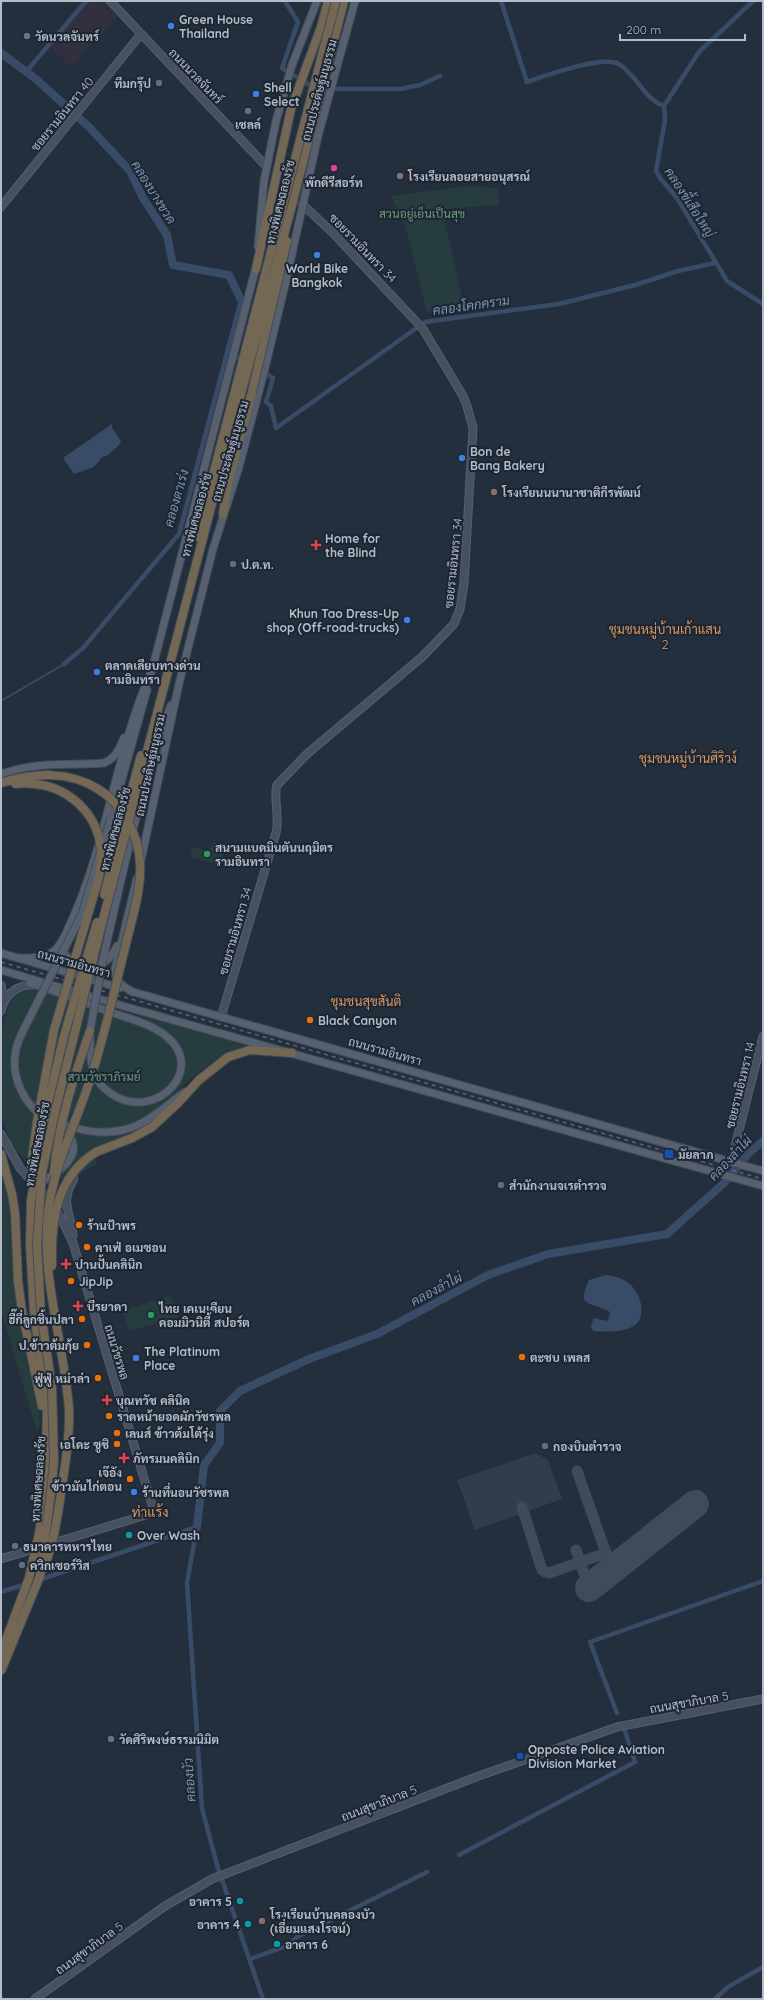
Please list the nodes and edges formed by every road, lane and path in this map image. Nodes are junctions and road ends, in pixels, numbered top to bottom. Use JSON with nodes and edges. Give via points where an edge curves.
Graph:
{"nodes":[{"id":1,"x":110,"y":1,"type":"edge"},
{"id":2,"x":317,"y":1,"type":"edge"},
{"id":3,"x":336,"y":1,"type":"edge"},
{"id":4,"x":344,"y":1,"type":"edge"},
{"id":5,"x":355,"y":1,"type":"edge"},
{"id":6,"x":327,"y":2,"type":"edge"},
{"id":7,"x":141,"y":34,"type":"junction"},
{"id":8,"x":266,"y":166,"type":"junction"},
{"id":9,"x":302,"y":204,"type":"junction"},
{"id":10,"x":1,"y":207,"type":"edge"},
{"id":11,"x":291,"y":209,"type":"junction"},
{"id":12,"x":256,"y":269,"type":"junction"},
{"id":13,"x":238,"y":339,"type":"junction"},
{"id":14,"x":270,"y":345,"type":"junction"},
{"id":15,"x":223,"y":514,"type":"junction"},
{"id":16,"x":152,"y":670,"type":"junction"},
{"id":17,"x":178,"y":684,"type":"junction"},
{"id":18,"x":137,"y":706,"type":"junction"},
{"id":19,"x":1,"y":774,"type":"edge"},
{"id":20,"x":1,"y":783,"type":"edge"},
{"id":21,"x":1,"y":787,"type":"edge"},
{"id":22,"x":62,"y":940,"type":"junction"},
{"id":23,"x":120,"y":942,"type":"junction"},
{"id":24,"x":1,"y":953,"type":"edge"},
{"id":25,"x":18,"y":958,"type":"junction"},
{"id":26,"x":1,"y":970,"type":"edge"},
{"id":27,"x":1,"y":974,"type":"edge"},
{"id":28,"x":1,"y":985,"type":"edge"},
{"id":29,"x":35,"y":985,"type":"junction"},
{"id":30,"x":133,"y":992,"type":"junction"},
{"id":31,"x":4,"y":999,"type":"junction"},
{"id":32,"x":1,"y":1011,"type":"edge"},
{"id":33,"x":221,"y":1017,"type":"junction"},
{"id":34,"x":90,"y":1031,"type":"junction"},
{"id":35,"x":763,"y":1036,"type":"edge"},
{"id":36,"x":292,"y":1053,"type":"junction"},
{"id":37,"x":188,"y":1090,"type":"junction"},
{"id":38,"x":59,"y":1124,"type":"junction"},
{"id":39,"x":606,"y":1127,"type":"junction"},
{"id":40,"x":1,"y":1134,"type":"edge"},
{"id":41,"x":603,"y":1141,"type":"junction"},
{"id":42,"x":1,"y":1154,"type":"edge"},
{"id":43,"x":734,"y":1163,"type":"junction"},
{"id":44,"x":763,"y":1171,"type":"edge"},
{"id":45,"x":59,"y":1172,"type":"junction"},
{"id":46,"x":72,"y":1180,"type":"joint"},
{"id":47,"x":34,"y":1186,"type":"junction"},
{"id":48,"x":763,"y":1186,"type":"edge"},
{"id":49,"x":52,"y":1187,"type":"junction"},
{"id":50,"x":31,"y":1201,"type":"junction"},
{"id":51,"x":73,"y":1243,"type":"junction"},
{"id":52,"x":53,"y":1307,"type":"junction"},
{"id":53,"x":47,"y":1428,"type":"junction"},
{"id":54,"x":1,"y":1559,"type":"edge"},
{"id":55,"x":40,"y":1576,"type":"junction"},
{"id":56,"x":1,"y":1653,"type":"edge"},
{"id":57,"x":1,"y":1671,"type":"edge"},
{"id":58,"x":763,"y":1699,"type":"edge"},
{"id":59,"x":35,"y":1999,"type":"edge"}],
"edges":[{"from":1,"to":7,"type":"street","name":"ถนนนวลจันทร์"},
{"from":2,"to":8,"type":"main road","name":"ถนนประดิษฐ์มนูธรรม","via":[[290,72]]},
{"from":3,"to":50,"type":"highway","name":"ทางพิเศษฉลองรัช","bridge":true,"via":[[95,929],[64,1036],[46,1111]]},
{"from":4,"to":11,"type":"highway","name":"ทางพิเศษฉลองรัช"},
{"from":5,"to":9,"type":"main road","name":"ถนนประดิษฐ์มนูธรรม"},
{"from":6,"to":12,"type":"highway","via":[[290,109]]},
{"from":7,"to":8,"type":"street","name":"ถนนนวลจันทร์"},
{"from":7,"to":10,"type":"street","name":"ซอยรามอินทรา 40"},
{"from":8,"to":12,"type":"main road","name":"ถนนประดิษฐ์มนูธรรม"},
{"from":9,"to":14,"type":"main road","name":"ถนนประดิษฐ์มนูธรรม"},
{"from":9,"to":33,"type":"street","name":"ซอยรามอินทรา 34","via":[[418,323],[463,396],[473,428],[464,578],[458,618],[450,630],[422,657],[307,754],[277,785],[276,833]]},
{"from":11,"to":15,"type":"highway","bridge":true,"via":[[291,225],[226,490]]},
{"from":11,"to":55,"type":"highway","name":"ทางพิเศษฉลองรัช","bridge":true,"via":[[100,931],[42,1173],[37,1251],[41,1313],[52,1388],[54,1462]]},
{"from":12,"to":13,"type":"main road","name":"ถนนประดิษฐ์มนูธรรม"},
{"from":13,"to":14,"type":"main road","via":[[249,328],[256,326],[266,333]]},
{"from":13,"to":16,"type":"main road","name":"ถนนประดิษฐ์มนูธรรม"},
{"from":14,"to":15,"type":"main road","name":"ถนนประดิษฐ์มนูธรรม","via":[[239,467]]},
{"from":15,"to":17,"type":"main road","name":"ถนนประดิษฐ์มนูธรรม"},
{"from":16,"to":18,"type":"main road","name":"ถนนประดิษฐ์มนูธรรม"},
{"from":16,"to":38,"type":"main road","bridge":true,"via":[[131,752],[82,914],[20,1037],[14,1056],[21,1091],[44,1117]]},
{"from":17,"to":23,"type":"main road","name":"ถนนประดิษฐ์มนูธรรม","via":[[145,844]]},
{"from":17,"to":34,"type":"main road","bridge":true,"via":[[156,745],[133,828],[103,958]]},
{"from":18,"to":19,"type":"main road","via":[[120,748],[111,760],[18,768]]},
{"from":18,"to":22,"type":"main road","name":"ถนนประดิษฐ์มนูธรรม","via":[[89,875]]},
{"from":20,"to":49,"type":"highway","bridge":true,"via":[[50,774],[88,783],[111,798],[127,820],[135,836],[140,863],[135,903],[102,1041]]},
{"from":21,"to":50,"type":"highway","bridge":true,"via":[[25,782],[42,784],[68,795],[90,818],[98,835],[101,853],[99,877],[62,1002],[44,1077],[30,1179]]},
{"from":22,"to":23,"type":"main road","via":[[63,952],[67,958],[89,967],[107,960]]},
{"from":22,"to":25,"type":"main road","name":"ถนนประดิษฐ์มนูธรรม","via":[[48,955]]},
{"from":23,"to":30,"type":"main road","name":"ถนนประดิษฐ์มนูธรรม","via":[[115,979]]},
{"from":24,"to":25,"type":"main road","name":"ถนนรามอินทรา"},
{"from":25,"to":30,"type":"main road","name":"ถนนรามอินทรา"},
{"from":26,"to":36,"type":"main road"},
{"from":27,"to":29,"type":"main road"},
{"from":28,"to":31,"type":"street"},
{"from":29,"to":31,"type":"street","via":[[18,987]]},
{"from":29,"to":34,"type":"main road","bridge":true,"via":[[142,1023],[166,1036],[176,1047],[181,1063],[178,1080],[168,1092],[158,1098],[145,1102],[120,1099],[106,1091],[96,1076]]},
{"from":30,"to":33,"type":"main road","name":"ถนนรามอินทรา"},
{"from":31,"to":32,"type":"street"},
{"from":33,"to":39,"type":"main road","name":"ถนนรามอินทรา"},
{"from":34,"to":49,"type":"highway","bridge":true,"via":[[63,1114]]},
{"from":35,"to":43,"type":"street","name":"ซอยรามอินทรา 14"},
{"from":36,"to":37,"type":"highway","via":[[262,1050],[238,1052],[218,1063]]},
{"from":36,"to":41,"type":"main road"},
{"from":37,"to":38,"type":"main road","bridge":true,"via":[[151,1119],[122,1131],[87,1131]]},
{"from":37,"to":52,"type":"highway","bridge":true,"via":[[178,1104],[152,1127],[96,1152],[70,1174],[57,1205],[52,1258]]},
{"from":38,"to":45,"type":"main road","bridge":true,"via":[[71,1138],[72,1151]]},
{"from":39,"to":41,"type":"main road"},
{"from":39,"to":43,"type":"main road","name":"ถนนรามอินทรา"},
{"from":40,"to":47,"type":"street","name":"ถนนวัชรพล","via":[[12,1156]]},
{"from":41,"to":48,"type":"main road"},
{"from":42,"to":53,"type":"highway","via":[[12,1194],[22,1312]]},
{"from":43,"to":44,"type":"main road","name":"ถนนรามอินทรา"},
{"from":45,"to":46,"type":"main road","via":[[60,1182]]},
{"from":45,"to":47,"type":"main road"},
{"from":46,"to":51,"type":"street","via":[[66,1198]]},
{"from":47,"to":51,"type":"street","name":"ถนนวัชรพล","via":[[54,1207]]},
{"from":49,"to":52,"type":"highway","bridge":true,"via":[[46,1253]]},
{"from":50,"to":53,"type":"highway","name":"ทางพิเศษฉลองรัช","via":[[30,1245],[34,1312],[45,1389]]},
{"from":51,"to":54,"type":"street","name":"ถนนวัชรพล","via":[[153,1508],[149,1514]]},
{"from":52,"to":55,"type":"highway","bridge":true,"via":[[69,1427],[56,1523],[48,1560]]},
{"from":53,"to":56,"type":"highway","name":"ทางพิเศษฉลองรัช","bridge":true,"via":[[40,1530],[29,1578]]},
{"from":55,"to":57,"type":"highway","name":"ทางพิเศษฉลองรัช","bridge":true},
{"from":58,"to":59,"type":"street","name":"ถนนสุขาภิบาล 5","via":[[617,1727],[476,1777],[212,1879],[165,1906]]}]}
